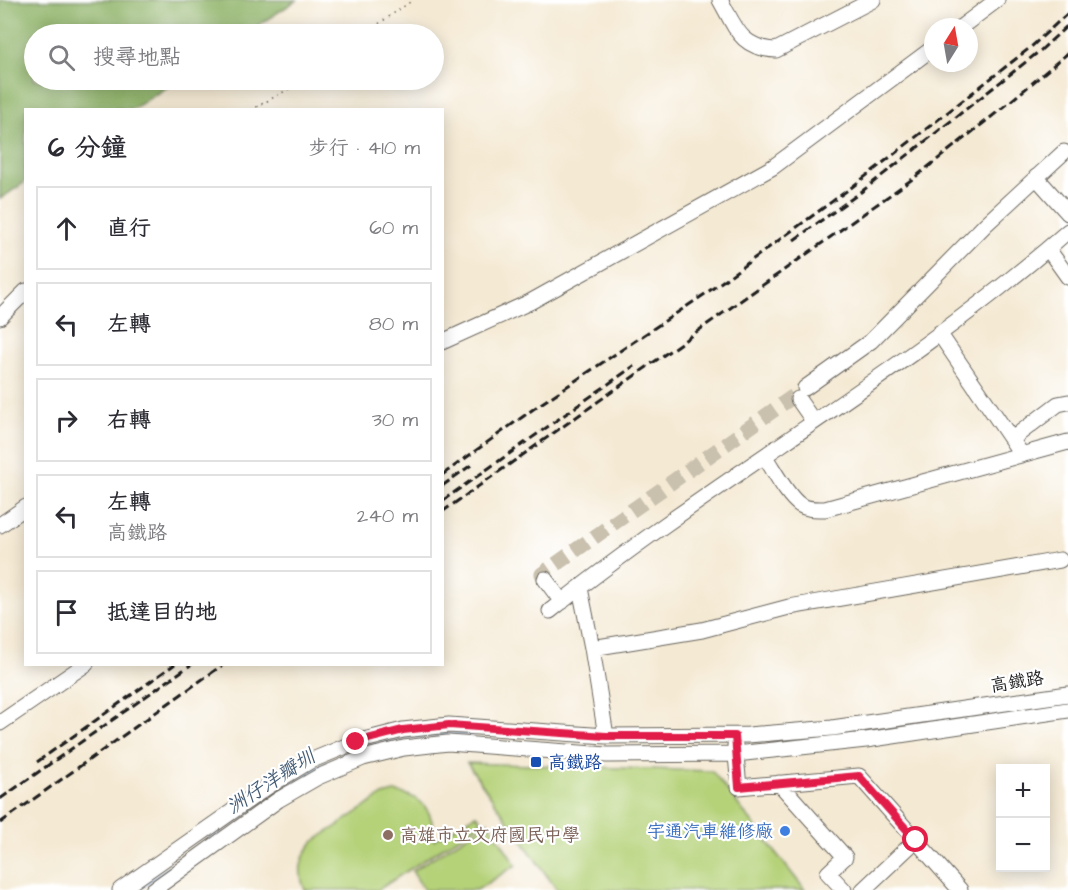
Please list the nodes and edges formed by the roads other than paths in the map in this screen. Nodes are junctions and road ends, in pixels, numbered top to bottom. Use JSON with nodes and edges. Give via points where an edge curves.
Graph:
{"nodes":[{"id":1,"x":720,"y":0,"type":"edge"},
{"id":2,"x":873,"y":0,"type":"edge"},
{"id":3,"x":997,"y":0,"type":"edge"},
{"id":4,"x":973,"y":18,"type":"edge"},
{"id":5,"x":924,"y":55,"type":"edge"},
{"id":6,"x":1064,"y":152,"type":"dead end"},
{"id":7,"x":1036,"y":177,"type":"junction"},
{"id":8,"x":1068,"y":213,"type":"edge"},
{"id":9,"x":1068,"y":231,"type":"edge"},
{"id":10,"x":1048,"y":249,"type":"junction"},
{"id":11,"x":1068,"y":278,"type":"edge"},
{"id":12,"x":24,"y":293,"type":"edge"},
{"id":13,"x":0,"y":317,"type":"edge"},
{"id":14,"x":939,"y":333,"type":"junction"},
{"id":15,"x":444,"y":341,"type":"edge"},
{"id":16,"x":1068,"y":402,"type":"edge"},
{"id":17,"x":813,"y":422,"type":"junction"},
{"id":18,"x":1012,"y":439,"type":"junction"},
{"id":19,"x":1068,"y":442,"type":"edge"},
{"id":20,"x":1022,"y":455,"type":"junction"},
{"id":21,"x":765,"y":457,"type":"junction"},
{"id":22,"x":24,"y":508,"type":"edge"},
{"id":23,"x":0,"y":525,"type":"edge"},
{"id":24,"x":1060,"y":560,"type":"dead end"},
{"id":25,"x":545,"y":579,"type":"dead end"},
{"id":26,"x":580,"y":588,"type":"junction"},
{"id":27,"x":592,"y":648,"type":"junction"},
{"id":28,"x":83,"y":666,"type":"edge"},
{"id":29,"x":1068,"y":694,"type":"edge"},
{"id":30,"x":1068,"y":710,"type":"edge"},
{"id":31,"x":0,"y":723,"type":"edge"},
{"id":32,"x":606,"y":736,"type":"junction"},
{"id":33,"x":735,"y":736,"type":"junction"},
{"id":34,"x":736,"y":754,"type":"junction"},
{"id":35,"x":779,"y":783,"type":"junction"},
{"id":36,"x":916,"y":840,"type":"junction"},
{"id":37,"x":120,"y":890,"type":"edge"},
{"id":38,"x":153,"y":890,"type":"edge"},
{"id":39,"x":844,"y":890,"type":"edge"},
{"id":40,"x":863,"y":890,"type":"edge"},
{"id":41,"x":960,"y":890,"type":"edge"}],
"edges":[{"from":1,"to":2,"type":"street","via":[[743,38],[759,49],[776,50]]},
{"from":3,"to":4,"type":"street"},
{"from":5,"to":15,"type":"street","via":[[773,166],[530,302]]},
{"from":6,"to":7,"type":"street"},
{"from":7,"to":8,"type":"street"},
{"from":7,"to":17,"type":"street","via":[[871,341],[802,394]]},
{"from":9,"to":10,"type":"street"},
{"from":10,"to":11,"type":"street"},
{"from":10,"to":14,"type":"street"},
{"from":12,"to":13,"type":"street"},
{"from":14,"to":17,"type":"street"},
{"from":14,"to":18,"type":"street"},
{"from":16,"to":18,"type":"street","via":[[1058,404]]},
{"from":17,"to":21,"type":"street"},
{"from":18,"to":20,"type":"street"},
{"from":19,"to":20,"type":"street"},
{"from":20,"to":21,"type":"street","via":[[836,506],[811,509],[794,499]]},
{"from":21,"to":26,"type":"street"},
{"from":22,"to":23,"type":"street"},
{"from":24,"to":27,"type":"street","via":[[789,607],[702,630]]},
{"from":25,"to":26,"type":"street","via":[[556,607]]},
{"from":26,"to":27,"type":"street"},
{"from":27,"to":32,"type":"street"},
{"from":28,"to":31,"type":"street"},
{"from":29,"to":33,"type":"street","name":"高鐵路","via":[[844,726]]},
{"from":30,"to":34,"type":"street","name":"高鐵路","via":[[866,740]]},
{"from":32,"to":33,"type":"street","name":"高鐵路"},
{"from":32,"to":37,"type":"street","name":"高鐵路","via":[[449,725],[403,730],[356,742],[309,761],[267,787]]},
{"from":33,"to":34,"type":"street"},
{"from":34,"to":35,"type":"street","via":[[739,787]]},
{"from":34,"to":38,"type":"street","name":"高鐵路","via":[[607,755],[448,743],[404,748],[363,758],[278,800]]},
{"from":35,"to":36,"type":"street","via":[[859,776]]},
{"from":35,"to":39,"type":"street","via":[[845,857],[828,873]]},
{"from":36,"to":40,"type":"street"},
{"from":36,"to":41,"type":"street"}]}
